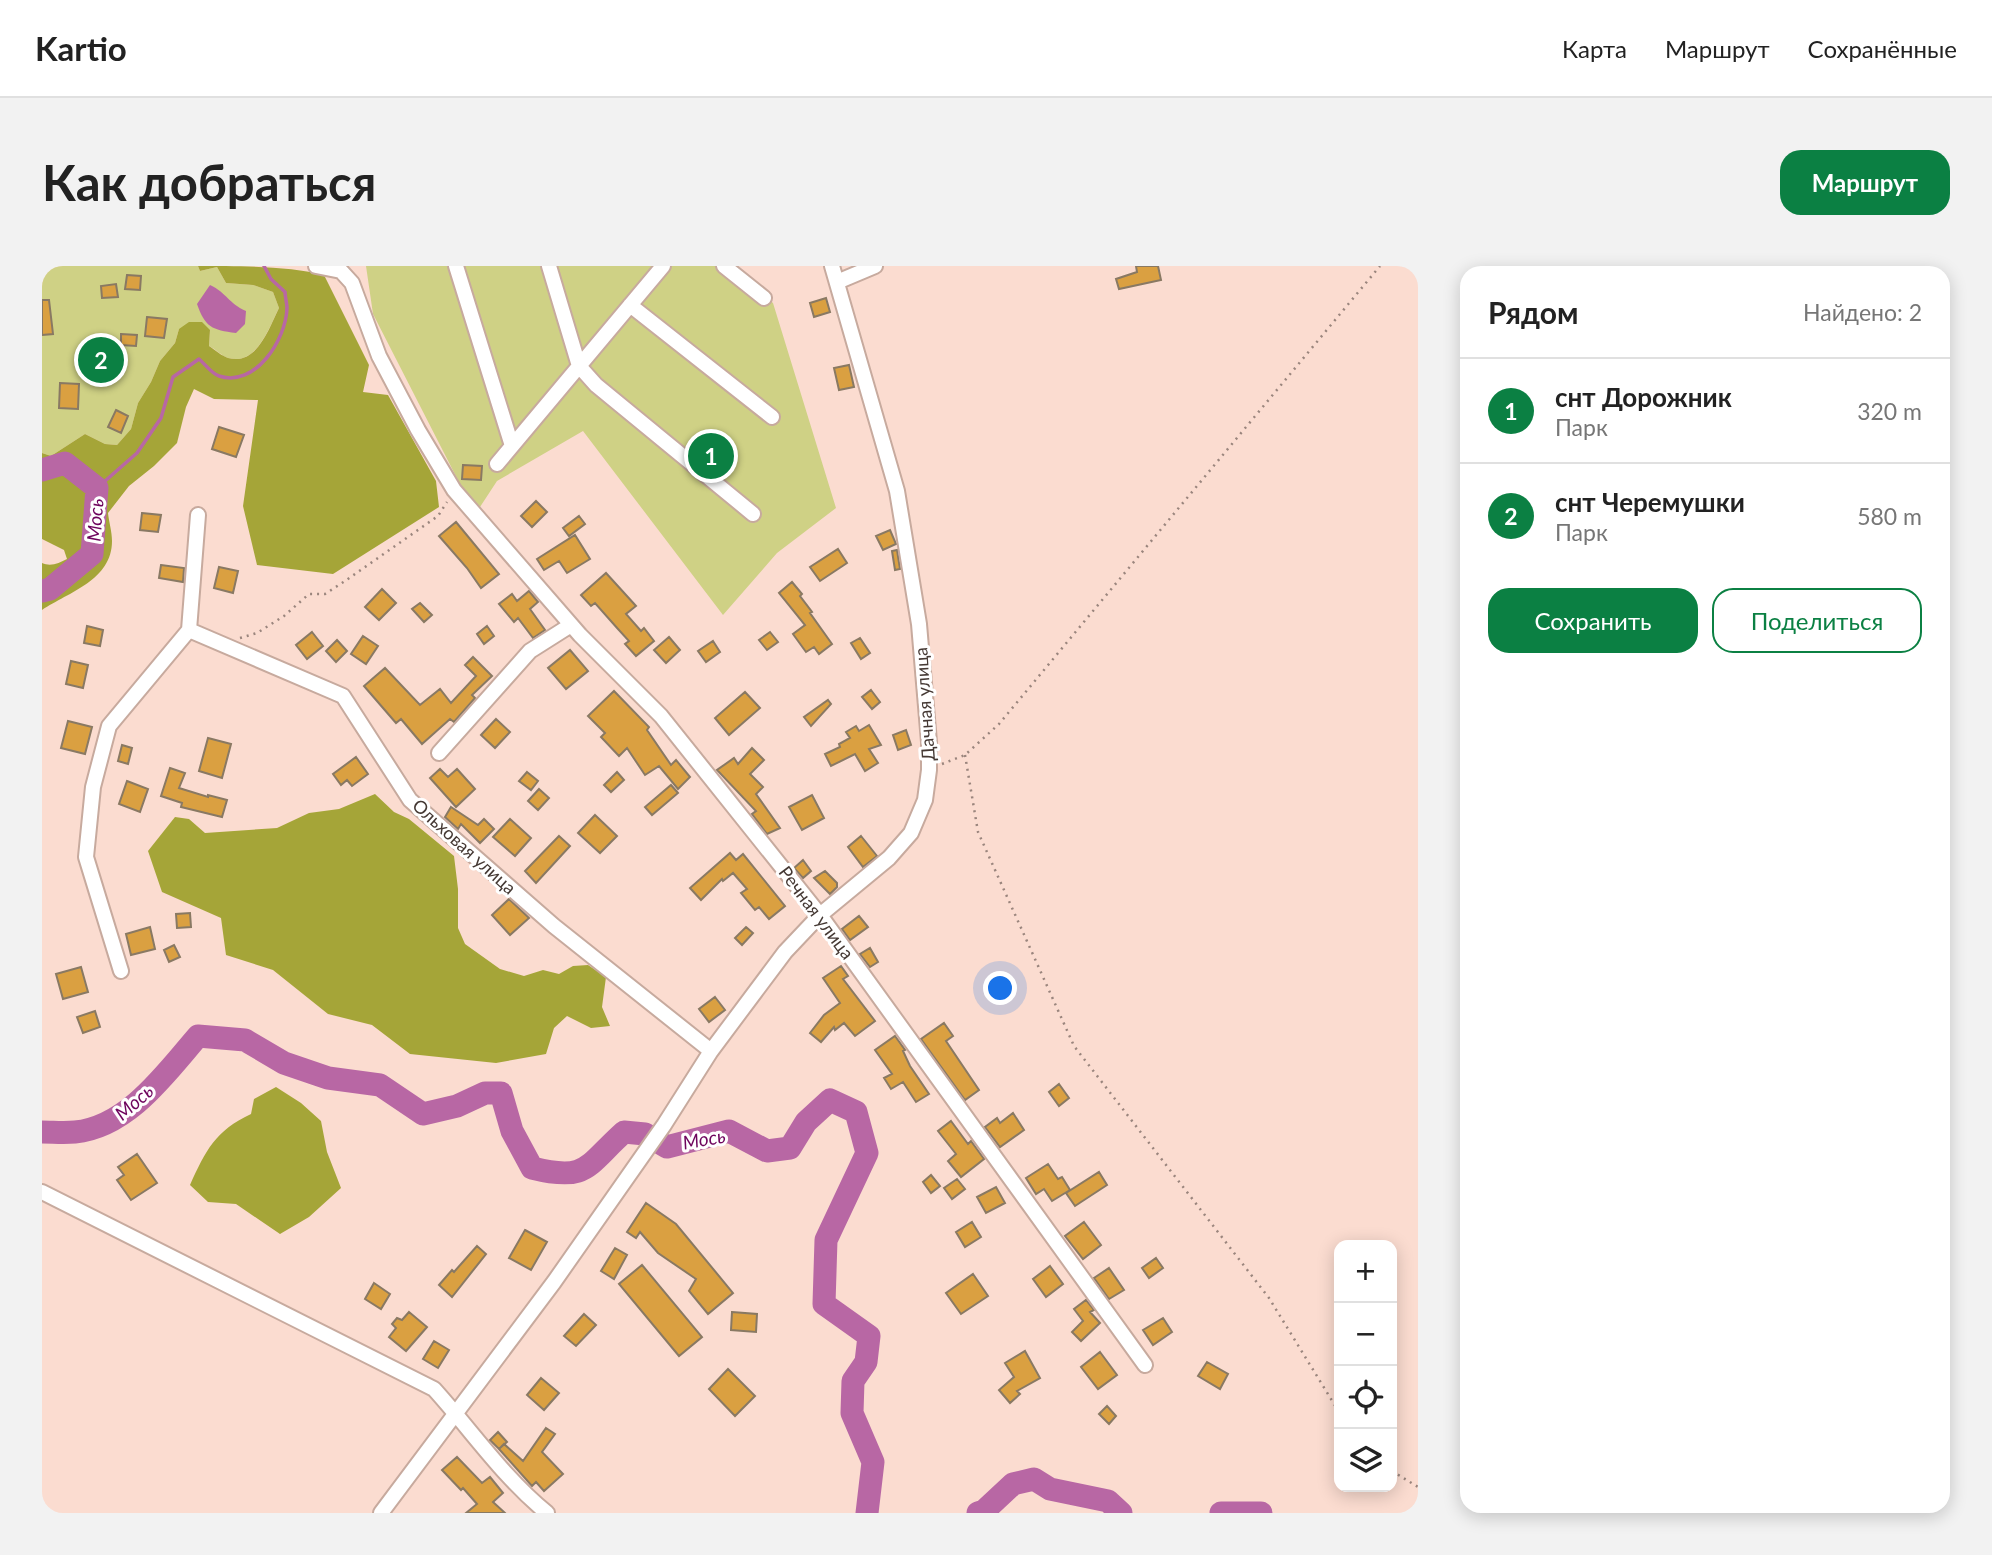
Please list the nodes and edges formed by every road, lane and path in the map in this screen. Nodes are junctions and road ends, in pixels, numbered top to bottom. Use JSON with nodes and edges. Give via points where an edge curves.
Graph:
{"nodes":[{"id":1,"x":316,"y":266,"type":"edge"},
{"id":2,"x":457,"y":266,"type":"edge"},
{"id":3,"x":549,"y":266,"type":"edge"},
{"id":4,"x":642,"y":266,"type":"edge"},
{"id":5,"x":663,"y":266,"type":"edge"},
{"id":6,"x":724,"y":266,"type":"edge"},
{"id":7,"x":832,"y":266,"type":"edge"},
{"id":8,"x":875,"y":266,"type":"edge"},
{"id":9,"x":1381,"y":266,"type":"edge"},
{"id":10,"x":649,"y":282,"type":"junction"},
{"id":11,"x":836,"y":282,"type":"junction"},
{"id":12,"x":764,"y":298,"type":"dead end"},
{"id":13,"x":630,"y":305,"type":"junction"},
{"id":14,"x":579,"y":366,"type":"junction"},
{"id":15,"x":772,"y":417,"type":"dead end"},
{"id":16,"x":512,"y":446,"type":"junction"},
{"id":17,"x":497,"y":464,"type":"dead end"},
{"id":18,"x":454,"y":490,"type":"junction"},
{"id":19,"x":753,"y":514,"type":"dead end"},
{"id":20,"x":198,"y":515,"type":"dead end"},
{"id":21,"x":571,"y":625,"type":"junction"},
{"id":22,"x":189,"y":630,"type":"junction"},
{"id":23,"x":217,"y":642,"type":"junction"},
{"id":24,"x":439,"y":752,"type":"dead end"},
{"id":25,"x":965,"y":755,"type":"junction"},
{"id":26,"x":929,"y":770,"type":"junction"},
{"id":27,"x":820,"y":915,"type":"junction"},
{"id":28,"x":121,"y":971,"type":"dead end"},
{"id":29,"x":711,"y":1051,"type":"junction"},
{"id":30,"x":42,"y":1192,"type":"edge"},
{"id":31,"x":1145,"y":1365,"type":"dead end"},
{"id":32,"x":1334,"y":1404,"type":"edge"},
{"id":33,"x":457,"y":1414,"type":"junction"},
{"id":34,"x":1397,"y":1474,"type":"edge"},
{"id":35,"x":1418,"y":1487,"type":"edge"},
{"id":36,"x":381,"y":1513,"type":"edge"},
{"id":37,"x":547,"y":1513,"type":"edge"}],
"edges":[{"from":1,"to":18,"type":"street","name":"Речная улица","via":[[341,271],[352,283],[379,356]]},
{"from":2,"to":16,"type":"street"},
{"from":3,"to":14,"type":"street"},
{"from":4,"to":10,"type":"street"},
{"from":5,"to":10,"type":"street"},
{"from":6,"to":12,"type":"street"},
{"from":7,"to":11,"type":"street","name":"Дачная улица"},
{"from":8,"to":11,"type":"street"},
{"from":9,"to":25,"type":"path","via":[[999,724]]},
{"from":10,"to":13,"type":"street"},
{"from":11,"to":26,"type":"street","name":"Дачная улица","via":[[897,491],[919,624]]},
{"from":13,"to":14,"type":"street"},
{"from":13,"to":15,"type":"street"},
{"from":14,"to":16,"type":"street"},
{"from":14,"to":19,"type":"street"},
{"from":16,"to":17,"type":"street"},
{"from":18,"to":21,"type":"street","name":"Речная улица"},
{"from":18,"to":23,"type":"path","via":[[438,516],[325,594],[310,594],[257,633]]},
{"from":20,"to":22,"type":"street"},
{"from":21,"to":24,"type":"street","via":[[530,651]]},
{"from":21,"to":27,"type":"street","name":"Речная улица","via":[[661,716]]},
{"from":22,"to":23,"type":"street","name":"Ольховая улица"},
{"from":22,"to":28,"type":"street","via":[[109,726],[93,787],[86,858]]},
{"from":23,"to":29,"type":"street","name":"Ольховая улица","via":[[343,696],[410,800],[554,926]]},
{"from":25,"to":26,"type":"path"},
{"from":25,"to":32,"type":"path","via":[[978,831],[1074,1045],[1269,1298]]},
{"from":26,"to":27,"type":"street","name":"Дачная улица","via":[[925,800],[911,833],[889,858]]},
{"from":27,"to":29,"type":"street","name":"Дачная улица","via":[[785,952]]},
{"from":27,"to":31,"type":"street","name":"Речная улица"},
{"from":29,"to":33,"type":"street","name":"Дачная улица","via":[[664,1125]]},
{"from":30,"to":33,"type":"street","via":[[434,1389]]},
{"from":33,"to":36,"type":"street","name":"Дачная улица"},
{"from":33,"to":37,"type":"street","via":[[520,1491]]},
{"from":34,"to":35,"type":"path"}]}
